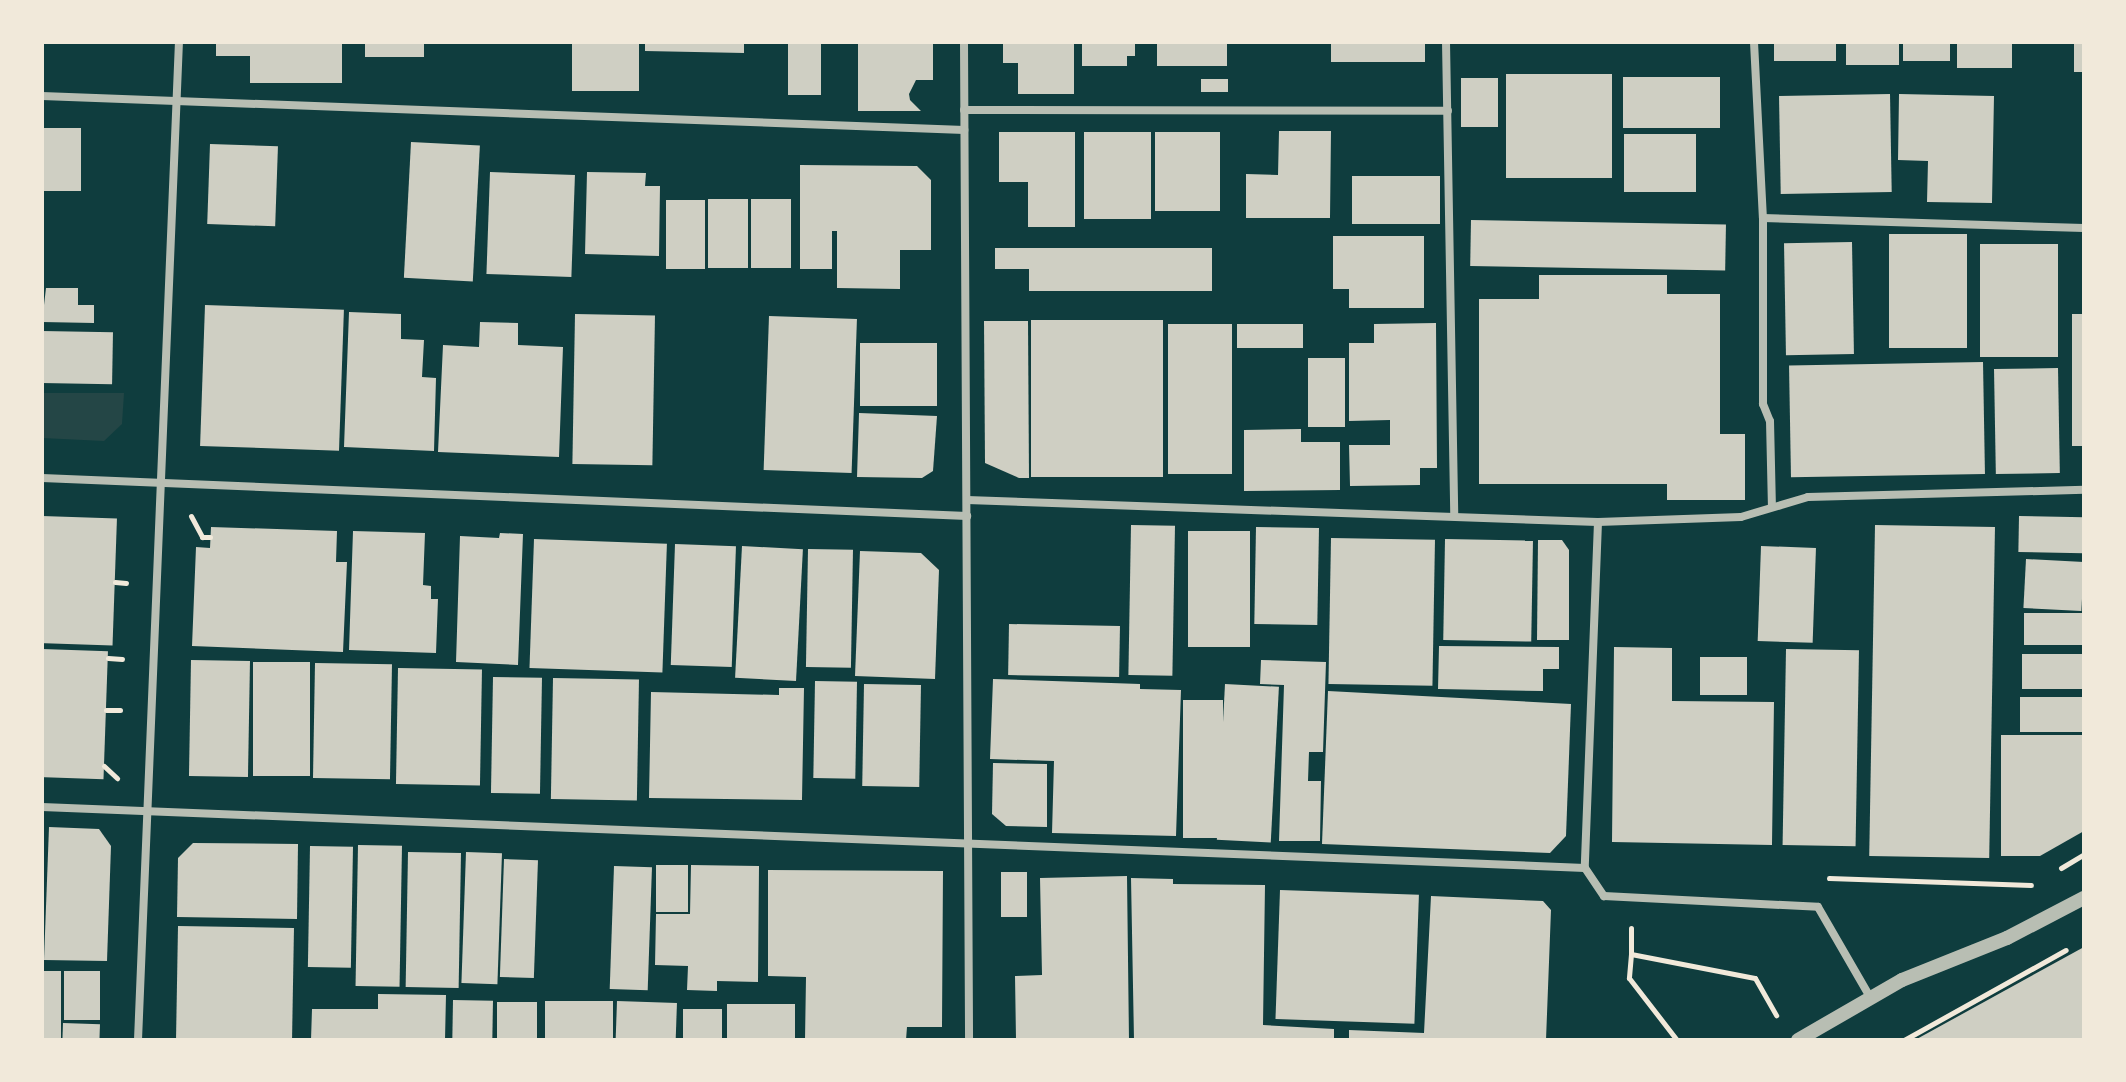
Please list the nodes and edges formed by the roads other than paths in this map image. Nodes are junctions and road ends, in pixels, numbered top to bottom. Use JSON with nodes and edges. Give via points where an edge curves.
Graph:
{"nodes":[{"id":1,"x":179,"y":42,"type":"edge"},
{"id":2,"x":964,"y":42,"type":"edge"},
{"id":3,"x":1446,"y":42,"type":"edge"},
{"id":4,"x":1754,"y":42,"type":"edge"},
{"id":5,"x":42,"y":96,"type":"edge"},
{"id":6,"x":177,"y":101,"type":"junction"},
{"id":7,"x":964,"y":110,"type":"junction"},
{"id":8,"x":1448,"y":111,"type":"junction"},
{"id":9,"x":964,"y":130,"type":"junction"},
{"id":10,"x":1763,"y":218,"type":"junction"},
{"id":11,"x":2084,"y":228,"type":"edge"},
{"id":12,"x":42,"y":478,"type":"edge"},
{"id":13,"x":161,"y":483,"type":"junction"},
{"id":14,"x":2084,"y":490,"type":"edge"},
{"id":15,"x":967,"y":500,"type":"junction"},
{"id":16,"x":1772,"y":506,"type":"junction"},
{"id":17,"x":967,"y":516,"type":"junction"},
{"id":18,"x":1454,"y":516,"type":"junction"},
{"id":19,"x":1598,"y":522,"type":"junction"},
{"id":20,"x":42,"y":807,"type":"edge"},
{"id":21,"x":147,"y":811,"type":"junction"},
{"id":22,"x":967,"y":844,"type":"junction"},
{"id":23,"x":1585,"y":868,"type":"junction"},
{"id":24,"x":2084,"y":898,"type":"edge"},
{"id":25,"x":1870,"y":997,"type":"junction"},
{"id":26,"x":138,"y":1040,"type":"edge"},
{"id":27,"x":969,"y":1040,"type":"edge"},
{"id":28,"x":1798,"y":1040,"type":"edge"}],
"edges":[{"from":1,"to":6,"type":"street"},
{"from":2,"to":7,"type":"street"},
{"from":3,"to":8,"type":"street"},
{"from":4,"to":10,"type":"street"},
{"from":5,"to":6,"type":"street"},
{"from":6,"to":9,"type":"street"},
{"from":6,"to":13,"type":"street"},
{"from":7,"to":8,"type":"street"},
{"from":7,"to":9,"type":"street"},
{"from":8,"to":18,"type":"street"},
{"from":9,"to":15,"type":"street"},
{"from":10,"to":11,"type":"street"},
{"from":10,"to":16,"type":"street","via":[[1763,404],[1770,421]]},
{"from":12,"to":13,"type":"street"},
{"from":13,"to":17,"type":"street"},
{"from":13,"to":21,"type":"street"},
{"from":14,"to":16,"type":"street","via":[[1808,497]]},
{"from":15,"to":17,"type":"street"},
{"from":15,"to":18,"type":"street"},
{"from":16,"to":19,"type":"street","via":[[1741,517]]},
{"from":17,"to":22,"type":"street"},
{"from":18,"to":19,"type":"street"},
{"from":19,"to":23,"type":"street"},
{"from":20,"to":21,"type":"street"},
{"from":21,"to":22,"type":"street"},
{"from":21,"to":26,"type":"street"},
{"from":22,"to":23,"type":"street"},
{"from":22,"to":27,"type":"street"},
{"from":23,"to":25,"type":"street","via":[[1604,896],[1818,907]]},
{"from":24,"to":25,"type":"street"},
{"from":25,"to":28,"type":"street"}]}
